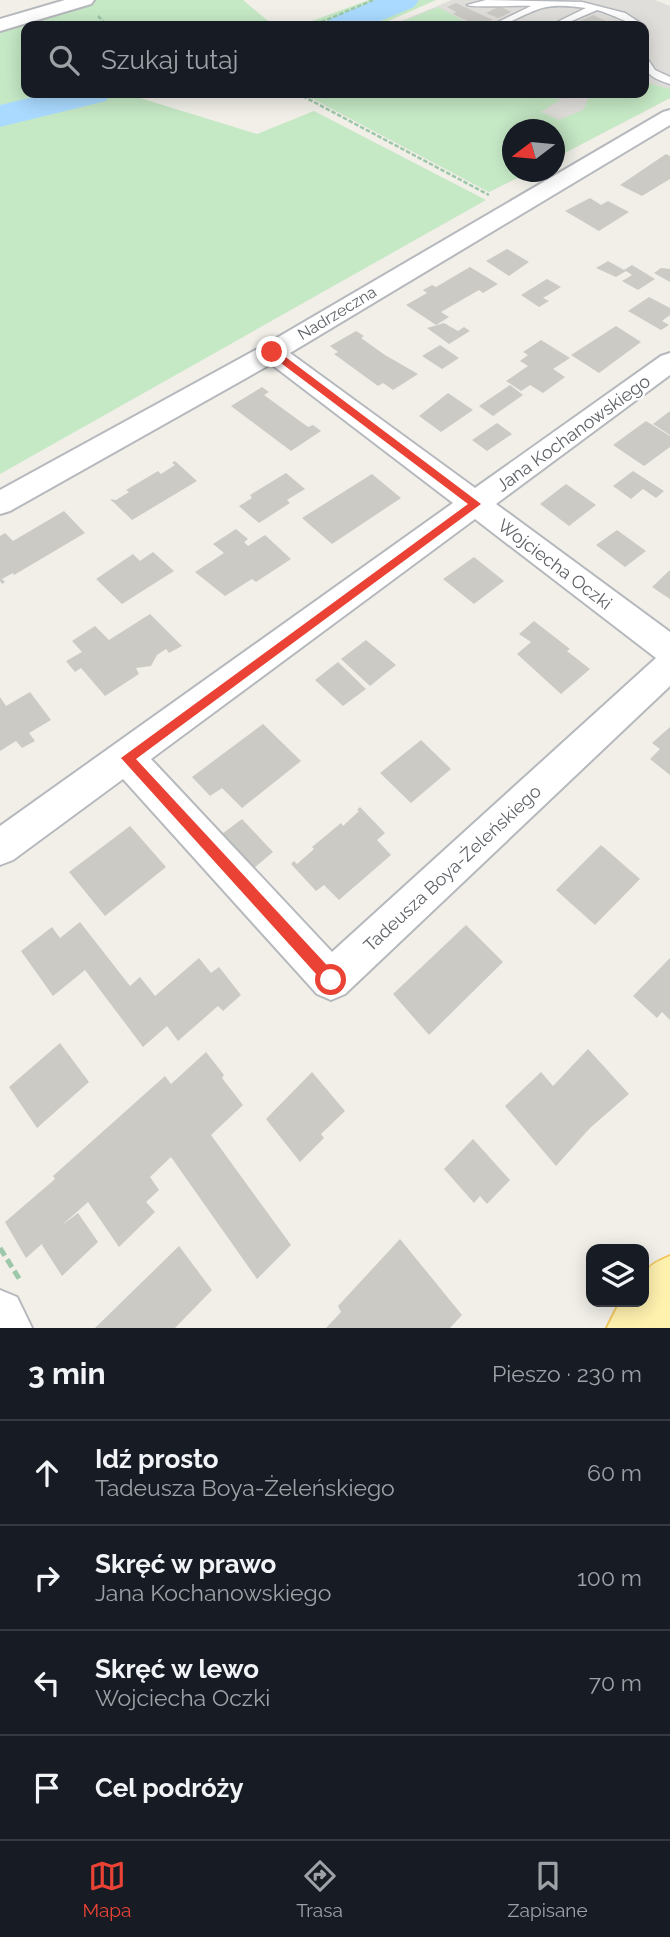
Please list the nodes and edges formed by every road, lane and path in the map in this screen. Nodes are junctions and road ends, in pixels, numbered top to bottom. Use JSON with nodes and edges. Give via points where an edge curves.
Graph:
{"nodes":[{"id":1,"x":85,"y":0,"type":"edge"},
{"id":2,"x":373,"y":0,"type":"edge"},
{"id":3,"x":471,"y":5,"type":"dead end"},
{"id":4,"x":545,"y":5,"type":"junction"},
{"id":5,"x":594,"y":8,"type":"junction"},
{"id":6,"x":324,"y":21,"type":"edge"},
{"id":7,"x":506,"y":21,"type":"edge"},
{"id":8,"x":564,"y":21,"type":"edge"},
{"id":9,"x":631,"y":21,"type":"edge"},
{"id":10,"x":0,"y":25,"type":"edge"},
{"id":11,"x":649,"y":74,"type":"edge"},
{"id":12,"x":670,"y":81,"type":"edge"},
{"id":13,"x":306,"y":98,"type":"edge"},
{"id":14,"x":670,"y":116,"type":"edge"},
{"id":15,"x":480,"y":190,"type":"dead end"},
{"id":16,"x":272,"y":352,"type":"junction"},
{"id":17,"x":670,"y":362,"type":"edge"},
{"id":18,"x":0,"y":503,"type":"edge"},
{"id":19,"x":476,"y":504,"type":"junction"},
{"id":20,"x":670,"y":650,"type":"edge"},
{"id":21,"x":670,"y":665,"type":"edge"},
{"id":22,"x":127,"y":758,"type":"junction"},
{"id":23,"x":0,"y":848,"type":"edge"},
{"id":24,"x":670,"y":1283,"type":"edge"},
{"id":25,"x":0,"y":1314,"type":"edge"},
{"id":26,"x":8,"y":1328,"type":"edge"},
{"id":27,"x":635,"y":1328,"type":"edge"}],
"edges":[{"from":1,"to":10,"type":"street"},
{"from":2,"to":6,"type":"path"},
{"from":3,"to":4,"type":"lane","via":[[498,0]]},
{"from":4,"to":5,"type":"lane","via":[[564,2]]},
{"from":4,"to":7,"type":"lane"},
{"from":5,"to":8,"type":"lane"},
{"from":5,"to":9,"type":"lane"},
{"from":11,"to":12,"type":"lane"},
{"from":13,"to":15,"type":"path"},
{"from":14,"to":16,"type":"street","name":"Nadrzeczna"},
{"from":16,"to":18,"type":"street","name":"Nadrzeczna"},
{"from":16,"to":19,"type":"street","name":"Wojciecha Oczki"},
{"from":17,"to":19,"type":"street","name":"Jana Kochanowskiego"},
{"from":19,"to":20,"type":"street","name":"Wojciecha Oczki"},
{"from":19,"to":22,"type":"street","name":"Jana Kochanowskiego"},
{"from":21,"to":22,"type":"street","name":"Tadeusza Boya-Żeleńskiego","via":[[331,980]]},
{"from":22,"to":23,"type":"street","name":"Jana Kochanowskiego"},
{"from":24,"to":27,"type":"main road"},
{"from":25,"to":26,"type":"street"}]}
